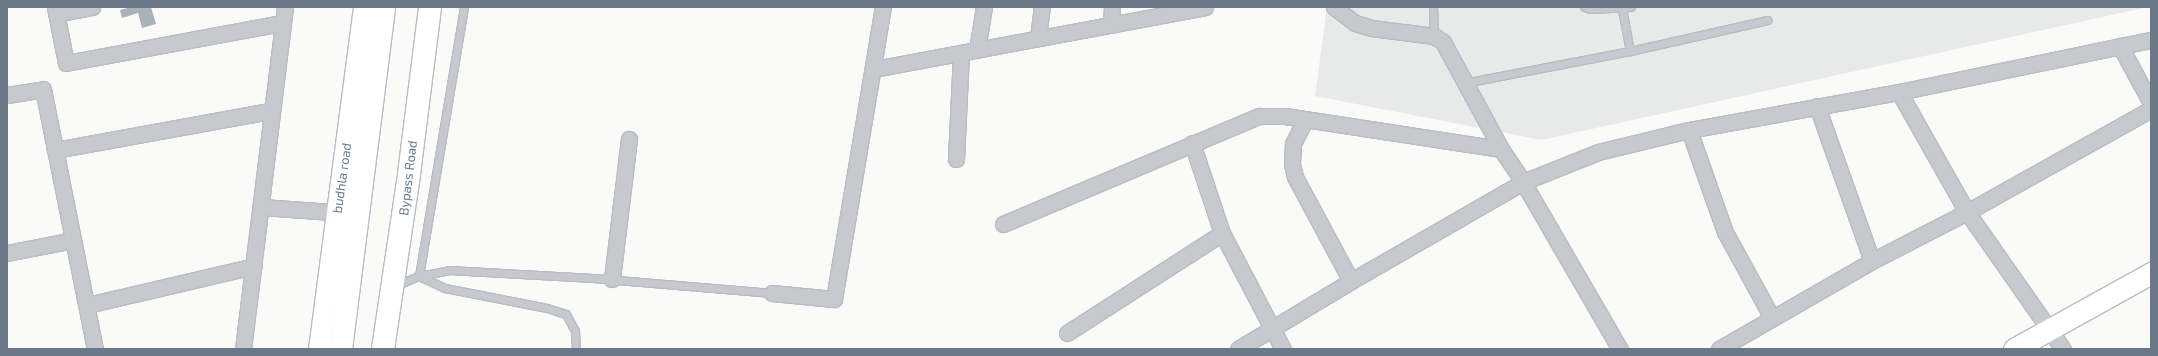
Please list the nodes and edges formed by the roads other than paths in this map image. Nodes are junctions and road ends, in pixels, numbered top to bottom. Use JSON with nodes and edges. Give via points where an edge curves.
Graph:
{"nodes":[{"id":1,"x":92,"y":7,"type":"edge"},
{"id":2,"x":285,"y":7,"type":"edge"},
{"id":3,"x":364,"y":7,"type":"edge"},
{"id":4,"x":384,"y":7,"type":"edge"},
{"id":5,"x":430,"y":7,"type":"edge"},
{"id":6,"x":464,"y":7,"type":"edge"},
{"id":7,"x":883,"y":7,"type":"edge"},
{"id":8,"x":984,"y":7,"type":"edge"},
{"id":9,"x":1042,"y":7,"type":"edge"},
{"id":10,"x":1112,"y":7,"type":"edge"},
{"id":11,"x":1205,"y":7,"type":"edge"},
{"id":12,"x":1334,"y":7,"type":"edge"},
{"id":13,"x":1433,"y":7,"type":"edge"},
{"id":14,"x":1584,"y":7,"type":"edge"},
{"id":15,"x":1631,"y":7,"type":"edge"},
{"id":16,"x":1185,"y":9,"type":"edge"},
{"id":17,"x":1622,"y":9,"type":"junction"},
{"id":18,"x":55,"y":11,"type":"edge"},
{"id":19,"x":1768,"y":20,"type":"dead end"},
{"id":20,"x":282,"y":23,"type":"junction"},
{"id":21,"x":1110,"y":25,"type":"junction"},
{"id":22,"x":1434,"y":36,"type":"junction"},
{"id":23,"x":1038,"y":38,"type":"junction"},
{"id":24,"x":2151,"y":40,"type":"edge"},
{"id":25,"x":2120,"y":46,"type":"junction"},
{"id":26,"x":977,"y":50,"type":"junction"},
{"id":27,"x":1630,"y":51,"type":"junction"},
{"id":28,"x":961,"y":53,"type":"junction"},
{"id":29,"x":874,"y":69,"type":"junction"},
{"id":30,"x":1464,"y":83,"type":"junction"},
{"id":31,"x":1899,"y":92,"type":"junction"},
{"id":32,"x":7,"y":95,"type":"edge"},
{"id":33,"x":2151,"y":103,"type":"edge"},
{"id":34,"x":1817,"y":106,"type":"junction"},
{"id":35,"x":2151,"y":110,"type":"edge"},
{"id":36,"x":270,"y":111,"type":"junction"},
{"id":37,"x":1305,"y":120,"type":"junction"},
{"id":38,"x":1689,"y":130,"type":"junction"},
{"id":39,"x":629,"y":139,"type":"dead end"},
{"id":40,"x":1192,"y":144,"type":"junction"},
{"id":41,"x":1501,"y":149,"type":"junction"},
{"id":42,"x":55,"y":150,"type":"junction"},
{"id":43,"x":956,"y":159,"type":"dead end"},
{"id":44,"x":1523,"y":182,"type":"junction"},
{"id":45,"x":262,"y":207,"type":"junction"},
{"id":46,"x":1967,"y":212,"type":"junction"},
{"id":47,"x":347,"y":214,"type":"junction"},
{"id":48,"x":1003,"y":224,"type":"dead end"},
{"id":49,"x":1222,"y":233,"type":"junction"},
{"id":50,"x":73,"y":240,"type":"junction"},
{"id":51,"x":7,"y":253,"type":"edge"},
{"id":52,"x":1872,"y":261,"type":"junction"},
{"id":53,"x":254,"y":266,"type":"junction"},
{"id":54,"x":2151,"y":273,"type":"edge"},
{"id":55,"x":419,"y":276,"type":"junction"},
{"id":56,"x":612,"y":279,"type":"junction"},
{"id":57,"x":1351,"y":281,"type":"junction"},
{"id":58,"x":393,"y":287,"type":"junction"},
{"id":59,"x":772,"y":293,"type":"joint"},
{"id":60,"x":87,"y":305,"type":"junction"},
{"id":61,"x":1772,"y":318,"type":"junction"},
{"id":62,"x":1272,"y":328,"type":"junction"},
{"id":63,"x":2049,"y":328,"type":"junction"},
{"id":64,"x":1067,"y":333,"type":"dead end"},
{"id":65,"x":95,"y":349,"type":"edge"},
{"id":66,"x":243,"y":349,"type":"edge"},
{"id":67,"x":319,"y":349,"type":"edge"},
{"id":68,"x":341,"y":349,"type":"edge"},
{"id":69,"x":383,"y":349,"type":"edge"},
{"id":70,"x":576,"y":349,"type":"edge"},
{"id":71,"x":1238,"y":349,"type":"edge"},
{"id":72,"x":1283,"y":349,"type":"edge"},
{"id":73,"x":1620,"y":349,"type":"edge"},
{"id":74,"x":1718,"y":349,"type":"edge"},
{"id":75,"x":2014,"y":349,"type":"edge"},
{"id":76,"x":2063,"y":349,"type":"edge"}],
"edges":[{"from":1,"to":18,"type":"street"},
{"from":2,"to":20,"type":"street"},
{"from":3,"to":47,"type":"street","name":"budhla road"},
{"from":4,"to":47,"type":"main road","via":[[368,143]]},
{"from":5,"to":58,"type":"main road","name":"Bypass Road"},
{"from":6,"to":55,"type":"lane"},
{"from":7,"to":29,"type":"street"},
{"from":8,"to":26,"type":"street"},
{"from":9,"to":23,"type":"street"},
{"from":10,"to":21,"type":"street"},
{"from":11,"to":16,"type":"street"},
{"from":12,"to":22,"type":"street","via":[[1355,22],[1371,28]]},
{"from":13,"to":22,"type":"lane"},
{"from":14,"to":17,"type":"lane"},
{"from":15,"to":17,"type":"lane"},
{"from":16,"to":21,"type":"street"},
{"from":17,"to":27,"type":"lane"},
{"from":18,"to":20,"type":"street","via":[[66,63]]},
{"from":19,"to":27,"type":"lane"},
{"from":20,"to":36,"type":"street"},
{"from":21,"to":23,"type":"street"},
{"from":22,"to":30,"type":"street","via":[[1444,42],[1450,51]]},
{"from":23,"to":26,"type":"street"},
{"from":24,"to":25,"type":"street"},
{"from":25,"to":31,"type":"street"},
{"from":25,"to":33,"type":"street"},
{"from":26,"to":28,"type":"street"},
{"from":27,"to":30,"type":"lane"},
{"from":28,"to":29,"type":"street"},
{"from":28,"to":43,"type":"street"},
{"from":29,"to":59,"type":"street","via":[[834,299]]},
{"from":30,"to":41,"type":"street"},
{"from":31,"to":34,"type":"street"},
{"from":31,"to":46,"type":"street"},
{"from":32,"to":42,"type":"street","via":[[43,89]]},
{"from":34,"to":38,"type":"street"},
{"from":34,"to":52,"type":"street"},
{"from":35,"to":46,"type":"street"},
{"from":36,"to":42,"type":"street"},
{"from":36,"to":45,"type":"street"},
{"from":37,"to":40,"type":"street","via":[[1259,116]]},
{"from":37,"to":41,"type":"street"},
{"from":37,"to":57,"type":"street","via":[[1293,144],[1292,164],[1295,177]]},
{"from":38,"to":44,"type":"street","via":[[1598,152]]},
{"from":38,"to":61,"type":"street","via":[[1725,232]]},
{"from":39,"to":56,"type":"street"},
{"from":40,"to":48,"type":"street"},
{"from":40,"to":49,"type":"street"},
{"from":41,"to":44,"type":"street"},
{"from":42,"to":50,"type":"street"},
{"from":44,"to":57,"type":"street"},
{"from":44,"to":73,"type":"street"},
{"from":45,"to":47,"type":"street"},
{"from":45,"to":53,"type":"street"},
{"from":46,"to":52,"type":"street"},
{"from":46,"to":63,"type":"street"},
{"from":47,"to":67,"type":"street","name":"budhla road"},
{"from":47,"to":68,"type":"main road"},
{"from":49,"to":62,"type":"street"},
{"from":49,"to":64,"type":"street"},
{"from":50,"to":51,"type":"street"},
{"from":50,"to":60,"type":"street"},
{"from":52,"to":61,"type":"street"},
{"from":53,"to":60,"type":"street"},
{"from":53,"to":66,"type":"street"},
{"from":54,"to":63,"type":"street"},
{"from":55,"to":56,"type":"lane","via":[[449,270]]},
{"from":55,"to":58,"type":"lane"},
{"from":55,"to":70,"type":"lane","via":[[445,288],[566,314],[575,331]]},
{"from":56,"to":59,"type":"lane"},
{"from":57,"to":62,"type":"street"},
{"from":58,"to":69,"type":"main road","name":"Bypass Road"},
{"from":60,"to":65,"type":"street"},
{"from":61,"to":74,"type":"street"},
{"from":62,"to":71,"type":"street"},
{"from":62,"to":72,"type":"street"},
{"from":63,"to":75,"type":"street"},
{"from":63,"to":76,"type":"street"}]}
